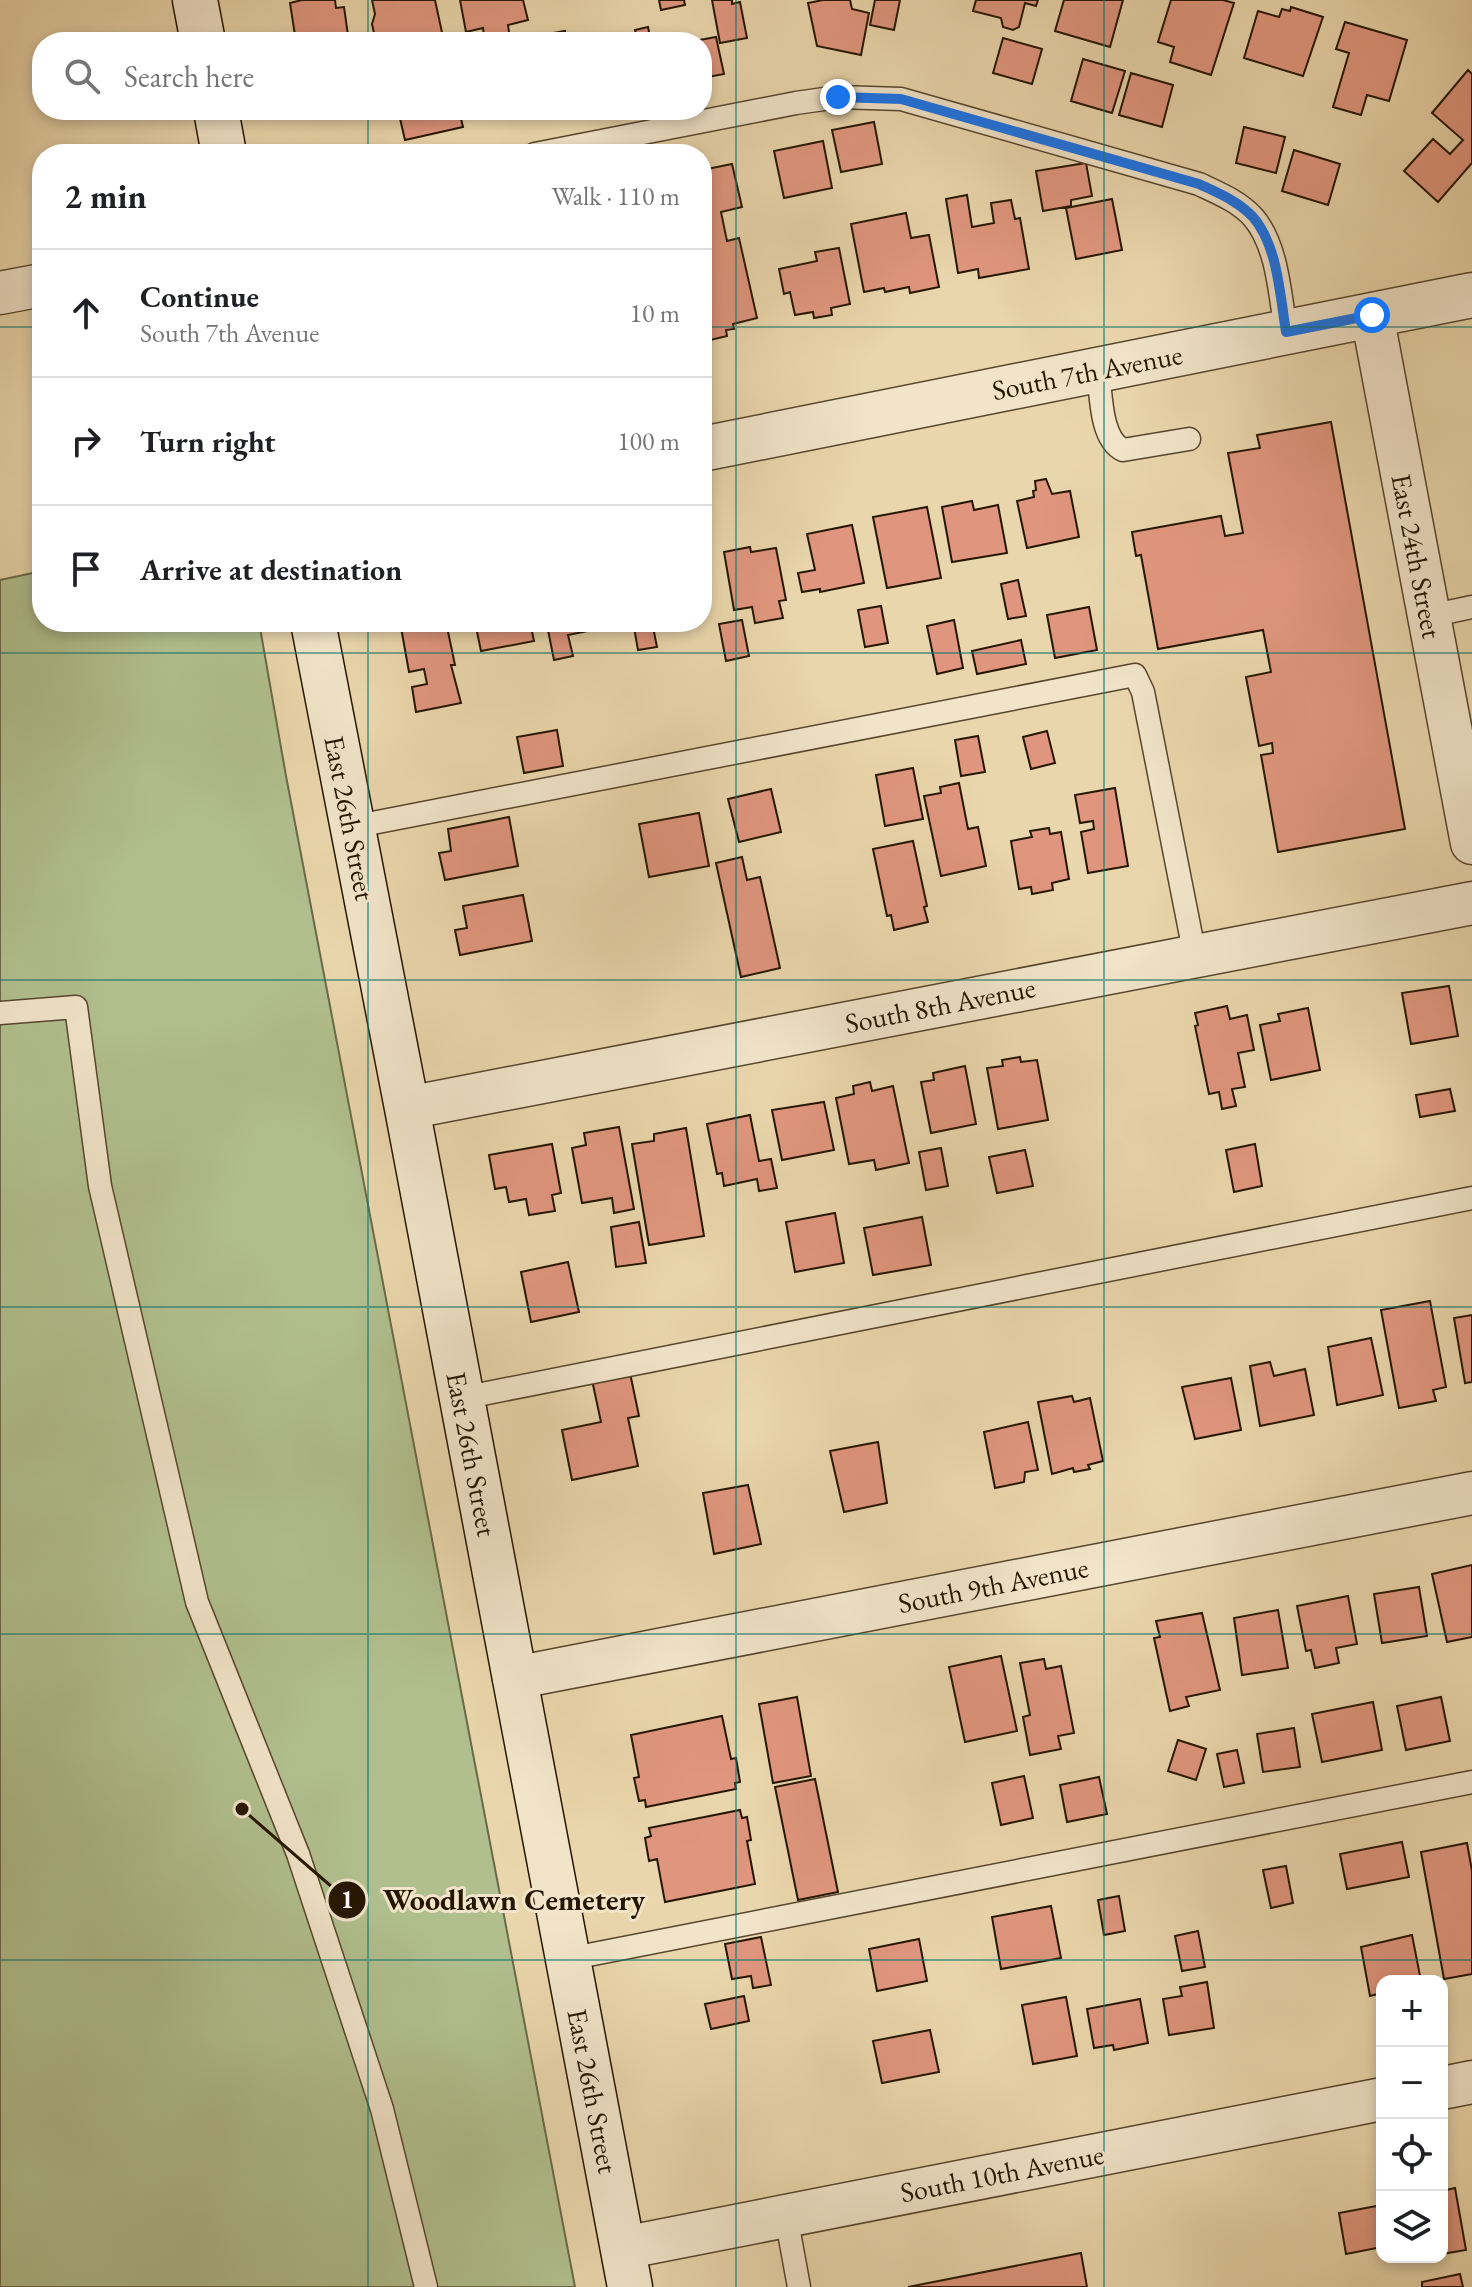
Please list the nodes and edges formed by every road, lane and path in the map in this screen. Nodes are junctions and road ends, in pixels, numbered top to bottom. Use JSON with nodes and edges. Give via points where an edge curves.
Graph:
{"nodes":[{"id":1,"x":195,"y":0,"type":"edge"},
{"id":2,"x":201,"y":32,"type":"edge"},
{"id":3,"x":712,"y":119,"type":"edge"},
{"id":4,"x":218,"y":120,"type":"edge"},
{"id":5,"x":709,"y":120,"type":"edge"},
{"id":6,"x":222,"y":144,"type":"edge"},
{"id":7,"x":586,"y":144,"type":"edge"},
{"id":8,"x":32,"y":287,"type":"edge"},
{"id":9,"x":0,"y":293,"type":"edge"},
{"id":10,"x":1472,"y":295,"type":"edge"},
{"id":11,"x":1372,"y":315,"type":"junction"},
{"id":12,"x":1286,"y":332,"type":"junction"},
{"id":13,"x":1098,"y":370,"type":"junction"},
{"id":14,"x":1189,"y":439,"type":"dead end"},
{"id":15,"x":712,"y":447,"type":"edge"},
{"id":16,"x":1472,"y":607,"type":"edge"},
{"id":17,"x":1429,"y":616,"type":"junction"},
{"id":18,"x":315,"y":632,"type":"edge"},
{"id":19,"x":352,"y":827,"type":"junction"},
{"id":20,"x":1472,"y":843,"type":"edge"},
{"id":21,"x":1472,"y":903,"type":"edge"},
{"id":22,"x":1195,"y":956,"type":"junction"},
{"id":23,"x":0,"y":1013,"type":"edge"},
{"id":24,"x":407,"y":1108,"type":"junction"},
{"id":25,"x":1472,"y":1198,"type":"edge"},
{"id":26,"x":462,"y":1398,"type":"junction"},
{"id":27,"x":1472,"y":1493,"type":"edge"},
{"id":28,"x":514,"y":1678,"type":"junction"},
{"id":29,"x":1472,"y":1782,"type":"edge"},
{"id":30,"x":568,"y":1959,"type":"junction"},
{"id":31,"x":1472,"y":2082,"type":"edge"},
{"id":32,"x":1448,"y":2087,"type":"edge"},
{"id":33,"x":1376,"y":2100,"type":"edge"},
{"id":34,"x":786,"y":2216,"type":"junction"},
{"id":35,"x":627,"y":2267,"type":"edge"},
{"id":36,"x":426,"y":2287,"type":"edge"},
{"id":37,"x":799,"y":2287,"type":"edge"}],
"edges":[{"from":1,"to":2,"type":"main road"},
{"from":3,"to":12,"type":"lane","via":[[838,97],[901,99],[1199,184],[1230,198],[1254,218],[1268,244]]},
{"from":4,"to":6,"type":"main road"},
{"from":5,"to":7,"type":"lane"},
{"from":8,"to":9,"type":"street"},
{"from":10,"to":11,"type":"main road","name":"South 7th Avenue"},
{"from":11,"to":12,"type":"main road","name":"South 7th Avenue"},
{"from":11,"to":17,"type":"street","name":"East 24th Street"},
{"from":12,"to":13,"type":"main road","name":"South 7th Avenue"},
{"from":13,"to":14,"type":"lane","via":[[1107,430],[1115,446],[1123,450]]},
{"from":13,"to":15,"type":"main road","name":"South 7th Avenue"},
{"from":16,"to":17,"type":"lane"},
{"from":17,"to":20,"type":"street","name":"East 24th Street"},
{"from":18,"to":19,"type":"main road","name":"East 26th Street"},
{"from":19,"to":22,"type":"lane","via":[[1135,675],[1143,692]]},
{"from":19,"to":24,"type":"main road","name":"East 26th Street"},
{"from":21,"to":22,"type":"street","name":"South 8th Avenue"},
{"from":22,"to":24,"type":"street","name":"South 8th Avenue"},
{"from":23,"to":36,"type":"lane","via":[[76,1007],[100,1186],[197,1602],[298,1854],[382,2109]]},
{"from":24,"to":26,"type":"main road","name":"East 26th Street"},
{"from":25,"to":26,"type":"lane"},
{"from":26,"to":28,"type":"main road","name":"East 26th Street"},
{"from":27,"to":28,"type":"street","name":"South 9th Avenue"},
{"from":28,"to":30,"type":"main road","name":"East 26th Street"},
{"from":29,"to":30,"type":"lane"},
{"from":30,"to":35,"type":"main road","name":"East 26th Street"},
{"from":31,"to":32,"type":"street"},
{"from":33,"to":34,"type":"street","name":"South 10th Avenue"},
{"from":34,"to":35,"type":"street","name":"South 10th Avenue"},
{"from":34,"to":37,"type":"lane"}]}
